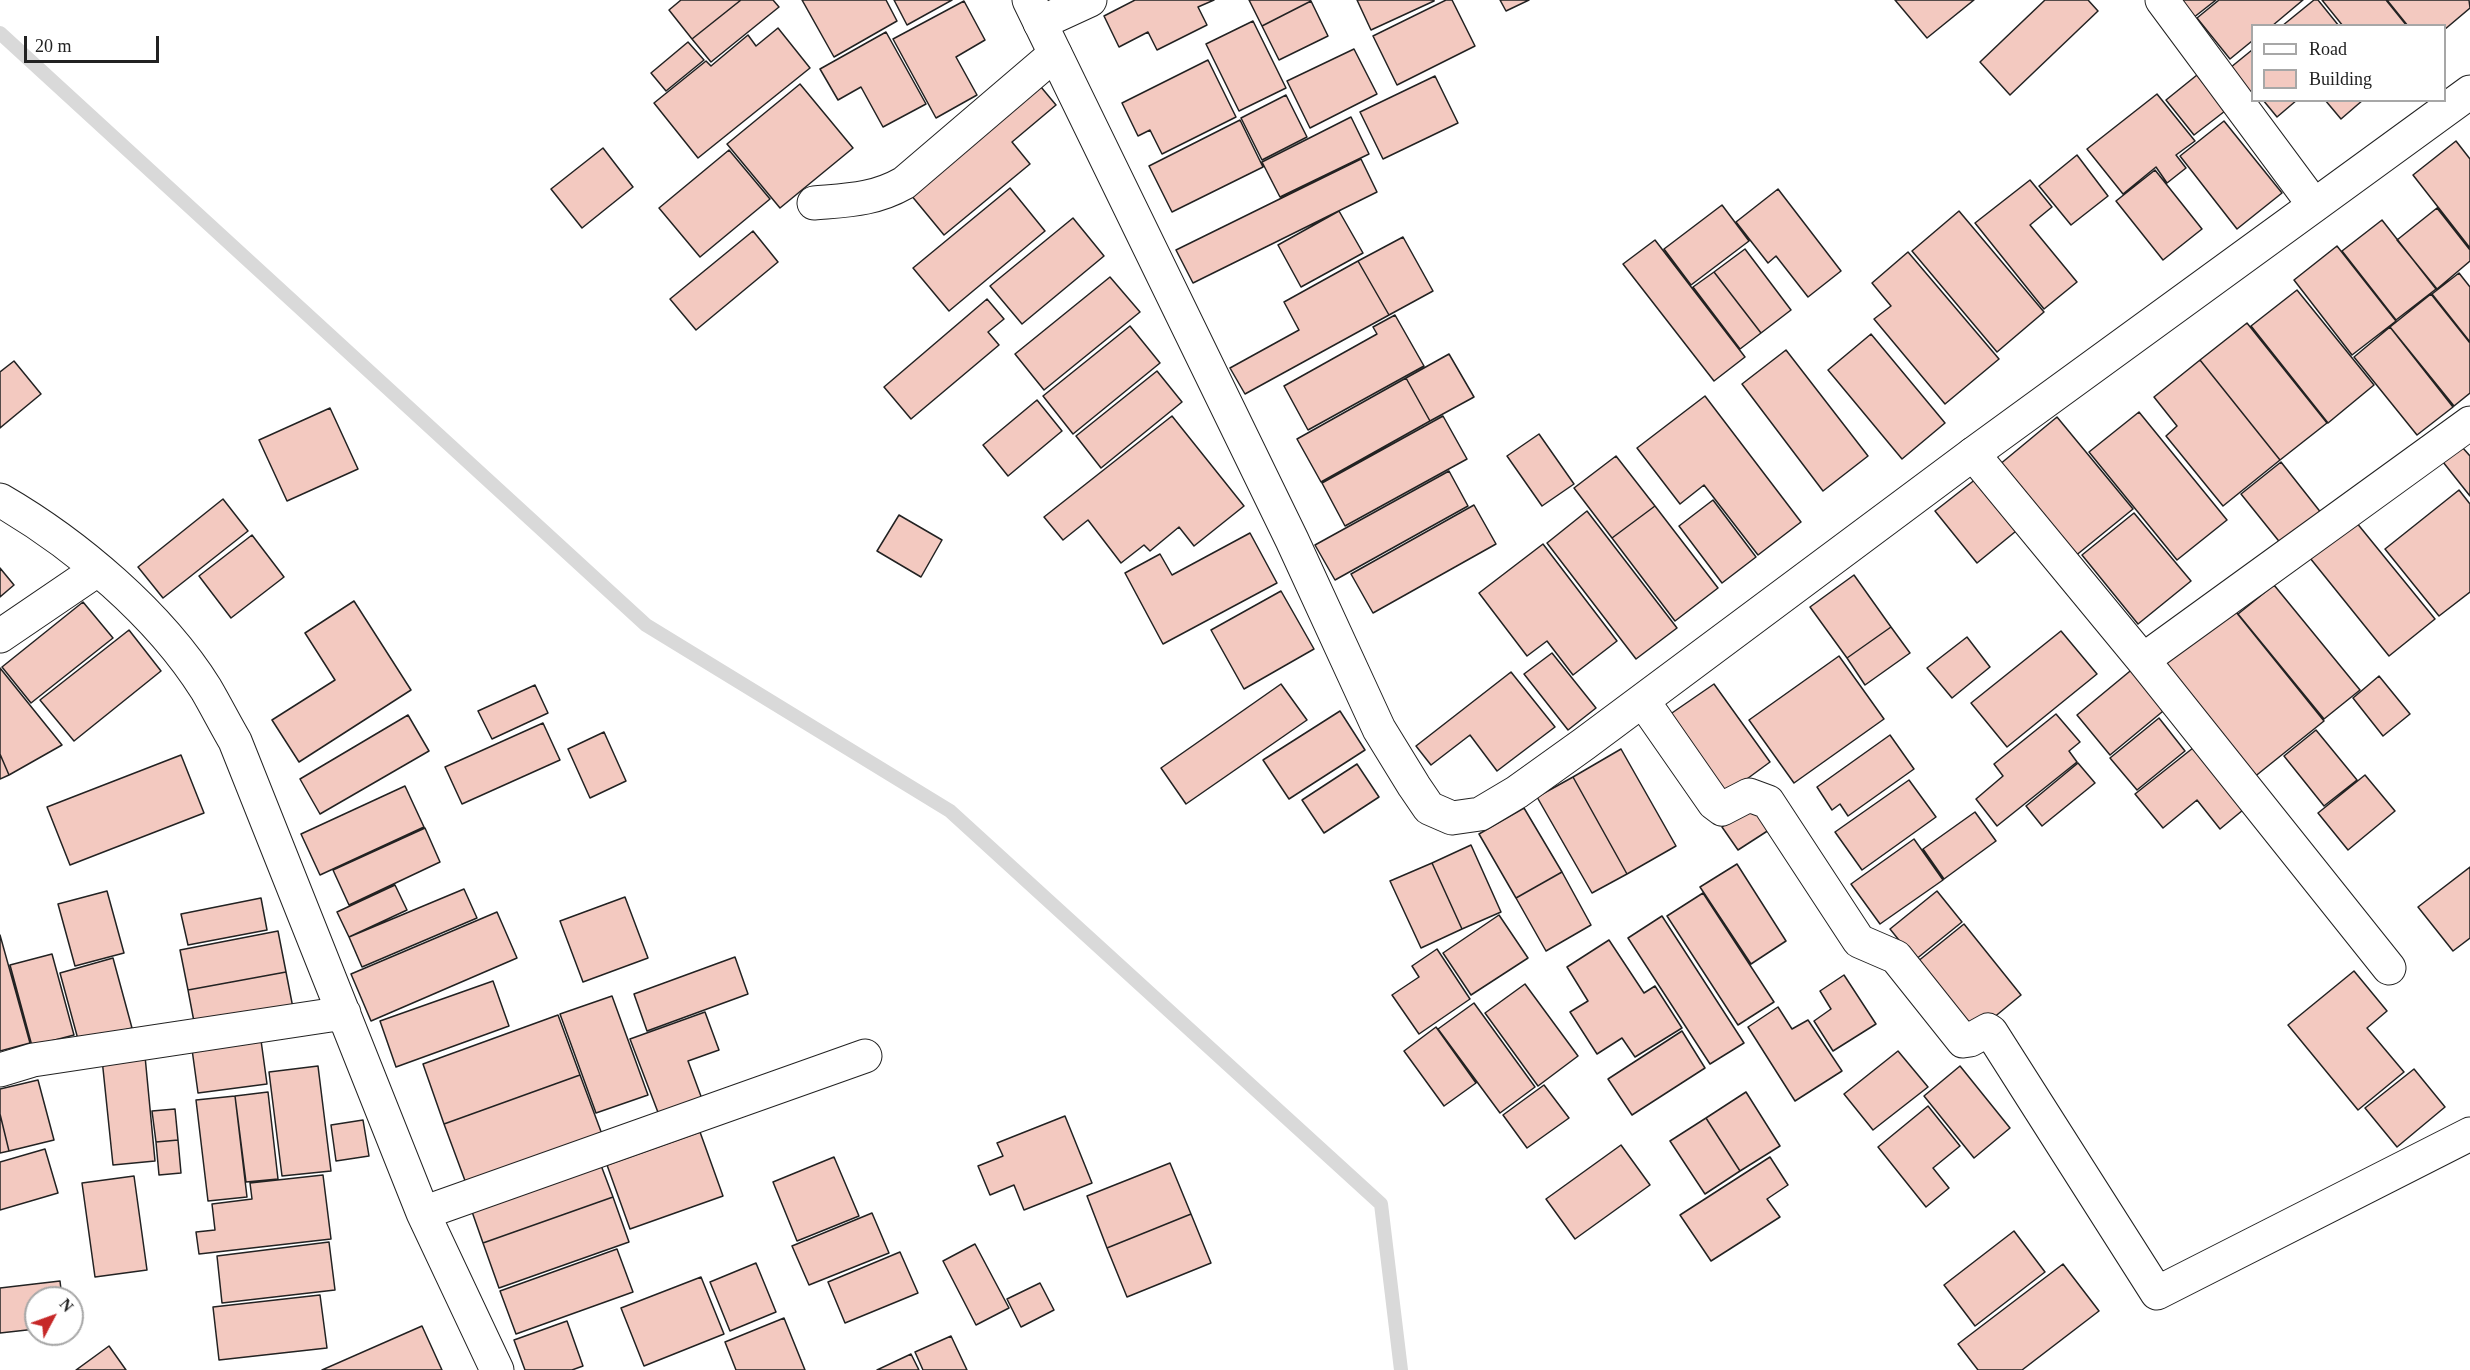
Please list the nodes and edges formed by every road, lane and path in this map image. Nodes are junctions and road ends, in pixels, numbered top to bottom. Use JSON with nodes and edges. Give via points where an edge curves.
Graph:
{"nodes":[{"id":1,"x":1090,"y":0,"type":"edge"},
{"id":2,"x":2162,"y":0,"type":"edge"},
{"id":3,"x":1035,"y":11,"type":"edge"},
{"id":4,"x":1055,"y":54,"type":"junction"},
{"id":5,"x":2470,"y":92,"type":"edge"},
{"id":6,"x":814,"y":203,"type":"dead end"},
{"id":7,"x":2314,"y":205,"type":"junction"},
{"id":8,"x":2470,"y":423,"type":"edge"},
{"id":9,"x":1973,"y":454,"type":"junction"},
{"id":10,"x":0,"y":500,"type":"edge"},
{"id":11,"x":97,"y":570,"type":"junction"},
{"id":12,"x":0,"y":636,"type":"edge"},
{"id":13,"x":2143,"y":660,"type":"junction"},
{"id":14,"x":1643,"y":700,"type":"junction"},
{"id":15,"x":2389,"y":968,"type":"dead end"},
{"id":16,"x":344,"y":1013,"type":"junction"},
{"id":17,"x":865,"y":1056,"type":"dead end"},
{"id":18,"x":0,"y":1070,"type":"edge"},
{"id":19,"x":2470,"y":1134,"type":"edge"},
{"id":20,"x":423,"y":1213,"type":"junction"},
{"id":21,"x":497,"y":1370,"type":"edge"}],
"edges":[{"from":1,"to":3,"type":"street"},
{"from":2,"to":7,"type":"street"},
{"from":3,"to":4,"type":"street"},
{"from":4,"to":6,"type":"street","via":[[904,183],[869,198]]},
{"from":4,"to":14,"type":"street","via":[[1292,540],[1379,729],[1429,808],[1452,818],[1480,814],[1517,792]]},
{"from":5,"to":7,"type":"street"},
{"from":7,"to":9,"type":"street"},
{"from":8,"to":13,"type":"street"},
{"from":9,"to":13,"type":"street"},
{"from":9,"to":14,"type":"street"},
{"from":10,"to":11,"type":"street","via":[[48,530]]},
{"from":11,"to":12,"type":"street"},
{"from":11,"to":16,"type":"street","via":[[169,640],[210,696],[235,741]]},
{"from":13,"to":15,"type":"street"},
{"from":14,"to":19,"type":"street","via":[[1714,803],[1722,809],[1749,795],[1768,802],[1858,941],[1896,957],[1963,1041],[1991,1032],[2157,1293]]},
{"from":16,"to":18,"type":"street","via":[[33,1060]]},
{"from":16,"to":20,"type":"street"},
{"from":17,"to":20,"type":"street"},
{"from":20,"to":21,"type":"street"}]}
